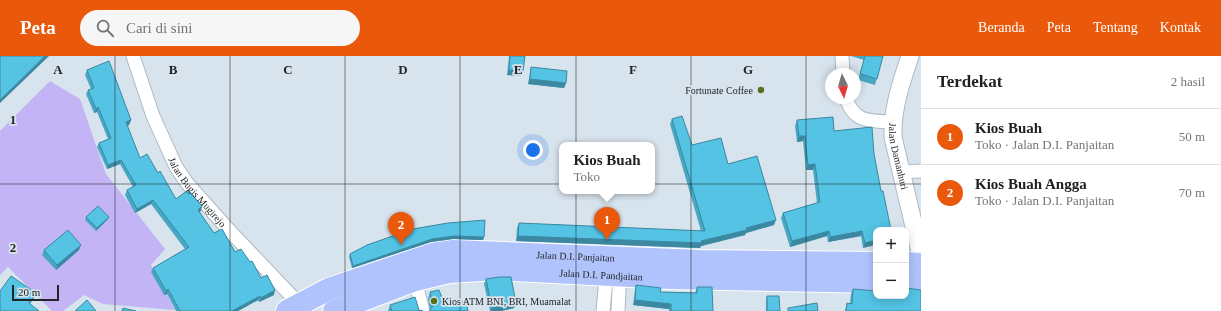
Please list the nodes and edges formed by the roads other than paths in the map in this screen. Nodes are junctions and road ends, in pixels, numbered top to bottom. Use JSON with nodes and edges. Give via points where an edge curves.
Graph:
{"nodes":[{"id":1,"x":132,"y":56,"type":"edge"},
{"id":2,"x":842,"y":56,"type":"edge"},
{"id":3,"x":910,"y":56,"type":"edge"},
{"id":4,"x":842,"y":68,"type":"edge"},
{"id":5,"x":848,"y":104,"type":"edge"},
{"id":6,"x":893,"y":122,"type":"junction"},
{"id":7,"x":921,"y":171,"type":"edge"},
{"id":8,"x":902,"y":172,"type":"junction"},
{"id":9,"x":921,"y":256,"type":"edge"},
{"id":10,"x":873,"y":263,"type":"edge"},
{"id":11,"x":909,"y":263,"type":"edge"},
{"id":12,"x":921,"y":264,"type":"edge"},
{"id":13,"x":614,"y":266,"type":"junction"},
{"id":14,"x":415,"y":280,"type":"junction"},
{"id":15,"x":873,"y":282,"type":"edge"},
{"id":16,"x":909,"y":282,"type":"edge"},
{"id":17,"x":921,"y":282,"type":"edge"},
{"id":18,"x":294,"y":308,"type":"edge"},
{"id":19,"x":334,"y":311,"type":"edge"},
{"id":20,"x":423,"y":311,"type":"edge"},
{"id":21,"x":603,"y":311,"type":"edge"},
{"id":22,"x":618,"y":311,"type":"edge"}],
"edges":[{"from":1,"to":18,"type":"street","name":"Jalan Bugis Mugirejo","via":[[153,116],[176,167]]},
{"from":2,"to":4,"type":"street"},
{"from":3,"to":6,"type":"street","name":"Jalan Damanhuri"},
{"from":5,"to":6,"type":"street","via":[[856,116],[870,121]]},
{"from":6,"to":8,"type":"street","name":"Jalan Damanhuri"},
{"from":7,"to":8,"type":"street"},
{"from":8,"to":9,"type":"street","name":"Jalan Damanhuri"},
{"from":10,"to":13,"type":"highway","name":"Jalan D.I. Panjaitan"},
{"from":11,"to":12,"type":"highway"},
{"from":13,"to":14,"type":"highway","name":"Jalan D.I. Pandjaitan","via":[[449,272]]},
{"from":13,"to":15,"type":"highway","name":"Jalan D.I. Pandjaitan","via":[[670,278]]},
{"from":13,"to":18,"type":"highway","name":"Jalan D.I. Panjaitan","via":[[453,251],[433,254],[329,289]]},
{"from":13,"to":21,"type":"street"},
{"from":13,"to":22,"type":"street"},
{"from":14,"to":19,"type":"highway","name":"Jalan D.I. Pandjaitan"},
{"from":14,"to":20,"type":"street"},
{"from":16,"to":17,"type":"highway"}]}
